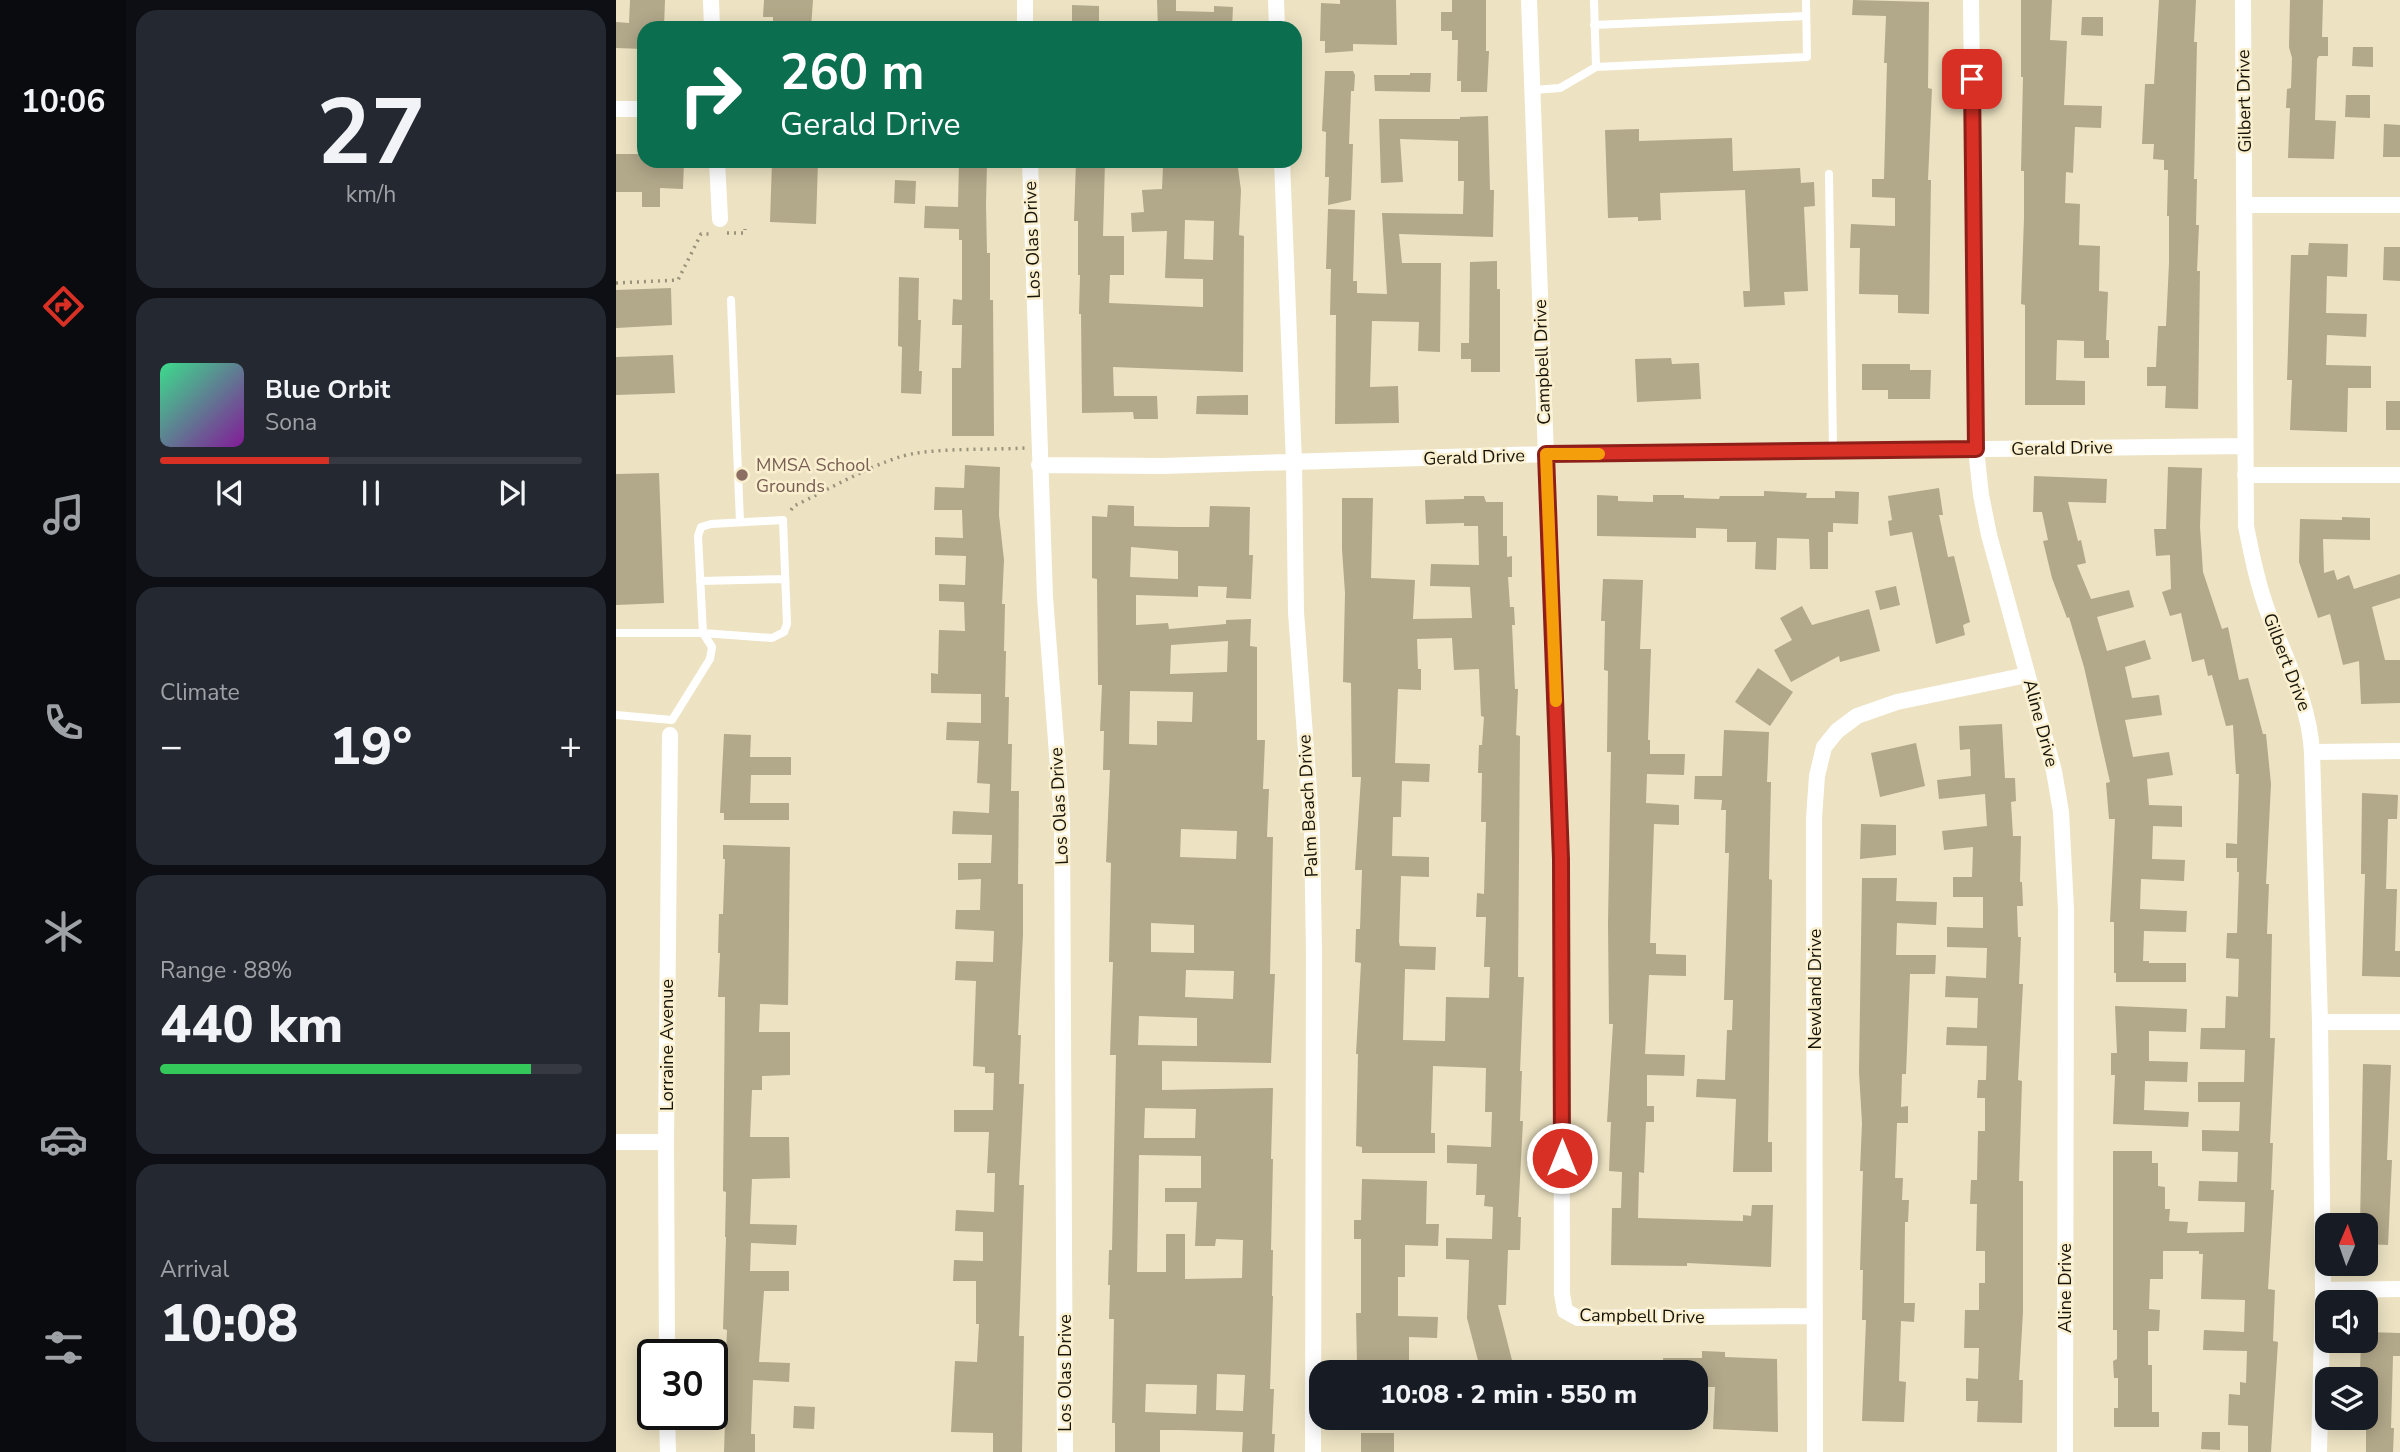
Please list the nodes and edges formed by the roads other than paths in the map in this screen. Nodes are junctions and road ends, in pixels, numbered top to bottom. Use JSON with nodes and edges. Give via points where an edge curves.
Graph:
{"nodes":[{"id":1,"x":711,"y":0,"type":"edge"},
{"id":2,"x":1024,"y":0,"type":"edge"},
{"id":3,"x":1276,"y":0,"type":"edge"},
{"id":4,"x":1529,"y":0,"type":"edge"},
{"id":5,"x":1594,"y":0,"type":"edge"},
{"id":6,"x":1806,"y":0,"type":"edge"},
{"id":7,"x":1971,"y":0,"type":"edge"},
{"id":8,"x":2243,"y":0,"type":"edge"},
{"id":9,"x":1806,"y":16,"type":"junction"},
{"id":10,"x":712,"y":21,"type":"edge"},
{"id":11,"x":1025,"y":21,"type":"edge"},
{"id":12,"x":1277,"y":21,"type":"edge"},
{"id":13,"x":1594,"y":25,"type":"junction"},
{"id":14,"x":1596,"y":66,"type":"junction"},
{"id":15,"x":1533,"y":90,"type":"junction"},
{"id":16,"x":616,"y":109,"type":"edge"},
{"id":17,"x":637,"y":109,"type":"edge"},
{"id":18,"x":717,"y":168,"type":"edge"},
{"id":19,"x":1030,"y":168,"type":"edge"},
{"id":20,"x":1282,"y":168,"type":"edge"},
{"id":21,"x":1829,"y":174,"type":"dead end"},
{"id":22,"x":2246,"y":205,"type":"junction"},
{"id":23,"x":2400,"y":205,"type":"edge"},
{"id":24,"x":720,"y":219,"type":"dead end"},
{"id":25,"x":731,"y":300,"type":"dead end"},
{"id":26,"x":2244,"y":446,"type":"junction"},
{"id":27,"x":1976,"y":449,"type":"junction"},
{"id":28,"x":1833,"y":450,"type":"junction"},
{"id":29,"x":1546,"y":454,"type":"junction"},
{"id":30,"x":1294,"y":463,"type":"junction"},
{"id":31,"x":1040,"y":465,"type":"junction"},
{"id":32,"x":2245,"y":475,"type":"junction"},
{"id":33,"x":2400,"y":475,"type":"edge"},
{"id":34,"x":740,"y":522,"type":"junction"},
{"id":35,"x":785,"y":579,"type":"junction"},
{"id":36,"x":700,"y":581,"type":"junction"},
{"id":37,"x":616,"y":633,"type":"edge"},
{"id":38,"x":703,"y":633,"type":"junction"},
{"id":39,"x":2027,"y":676,"type":"junction"},
{"id":40,"x":616,"y":715,"type":"edge"},
{"id":41,"x":671,"y":727,"type":"junction"},
{"id":42,"x":2400,"y":751,"type":"edge"},
{"id":43,"x":2312,"y":752,"type":"junction"},
{"id":44,"x":2400,"y":1021,"type":"edge"},
{"id":45,"x":2320,"y":1022,"type":"junction"},
{"id":46,"x":616,"y":1142,"type":"edge"},
{"id":47,"x":666,"y":1142,"type":"junction"},
{"id":48,"x":2323,"y":1290,"type":"edge"},
{"id":49,"x":2378,"y":1290,"type":"edge"},
{"id":50,"x":2400,"y":1290,"type":"edge"},
{"id":51,"x":1815,"y":1316,"type":"junction"},
{"id":52,"x":667,"y":1339,"type":"edge"},
{"id":53,"x":2321,"y":1353,"type":"edge"},
{"id":54,"x":667,"y":1430,"type":"edge"},
{"id":55,"x":668,"y":1452,"type":"edge"},
{"id":56,"x":1065,"y":1452,"type":"edge"},
{"id":57,"x":1313,"y":1452,"type":"edge"},
{"id":58,"x":1815,"y":1452,"type":"edge"},
{"id":59,"x":2065,"y":1452,"type":"edge"},
{"id":60,"x":2319,"y":1452,"type":"edge"}],
"edges":[{"from":1,"to":10,"type":"street"},
{"from":2,"to":11,"type":"street"},
{"from":3,"to":12,"type":"street"},
{"from":4,"to":15,"type":"street","name":"Campbell Drive"},
{"from":5,"to":13,"type":"lane"},
{"from":6,"to":9,"type":"lane"},
{"from":7,"to":27,"type":"street","name":"Aline Drive"},
{"from":8,"to":22,"type":"street","name":"Gilbert Drive"},
{"from":9,"to":13,"type":"lane"},
{"from":9,"to":14,"type":"lane","via":[[1807,57]]},
{"from":13,"to":14,"type":"lane"},
{"from":14,"to":15,"type":"lane","via":[[1560,88]]},
{"from":15,"to":29,"type":"street","name":"Campbell Drive"},
{"from":16,"to":17,"type":"street"},
{"from":18,"to":24,"type":"street"},
{"from":19,"to":31,"type":"street","name":"Los Olas Drive"},
{"from":20,"to":30,"type":"street","name":"Palm Beach Drive"},
{"from":21,"to":28,"type":"lane"},
{"from":22,"to":23,"type":"street"},
{"from":22,"to":26,"type":"street","name":"Gilbert Drive"},
{"from":25,"to":34,"type":"lane"},
{"from":26,"to":27,"type":"street","name":"Gerald Drive"},
{"from":26,"to":32,"type":"street","name":"Gilbert Drive"},
{"from":27,"to":28,"type":"street","name":"Gerald Drive"},
{"from":27,"to":39,"type":"street","name":"Aline Drive","via":[[1989,535]]},
{"from":28,"to":29,"type":"street","name":"Gerald Drive"},
{"from":29,"to":30,"type":"street","name":"Gerald Drive"},
{"from":29,"to":51,"type":"street","name":"Campbell Drive","via":[[1561,859],[1565,1311],[1578,1318]]},
{"from":30,"to":31,"type":"street","name":"Gerald Drive"},
{"from":30,"to":57,"type":"street","name":"Palm Beach Drive","via":[[1296,612],[1312,832]]},
{"from":31,"to":56,"type":"street","name":"Los Olas Drive","via":[[1062,842]]},
{"from":32,"to":33,"type":"street"},
{"from":32,"to":43,"type":"street","name":"Gilbert Drive","via":[[2246,526],[2254,569],[2306,710]]},
{"from":34,"to":35,"type":"lane","via":[[783,520]]},
{"from":34,"to":36,"type":"lane","via":[[701,527]]},
{"from":35,"to":36,"type":"lane"},
{"from":35,"to":38,"type":"lane","via":[[784,632],[772,638]]},
{"from":36,"to":38,"type":"lane"},
{"from":37,"to":38,"type":"lane"},
{"from":38,"to":41,"type":"lane","via":[[712,647],[709,659]]},
{"from":39,"to":51,"type":"street","name":"Newland Drive","via":[[1897,702],[1857,716],[1824,747],[1815,818]]},
{"from":39,"to":59,"type":"street","name":"Aline Drive","via":[[2061,811],[2066,909]]},
{"from":40,"to":41,"type":"lane"},
{"from":41,"to":47,"type":"street","name":"Lorraine Avenue"},
{"from":42,"to":43,"type":"street"},
{"from":43,"to":45,"type":"street","name":"Gilbert Drive"},
{"from":44,"to":45,"type":"street"},
{"from":45,"to":48,"type":"street","name":"Gilbert Drive"},
{"from":46,"to":47,"type":"street"},
{"from":47,"to":52,"type":"street","name":"Lorraine Avenue"},
{"from":49,"to":50,"type":"street"},
{"from":51,"to":58,"type":"street","name":"Newland Drive"},
{"from":53,"to":60,"type":"street","name":"Gilbert Drive"},
{"from":54,"to":55,"type":"street"}]}
